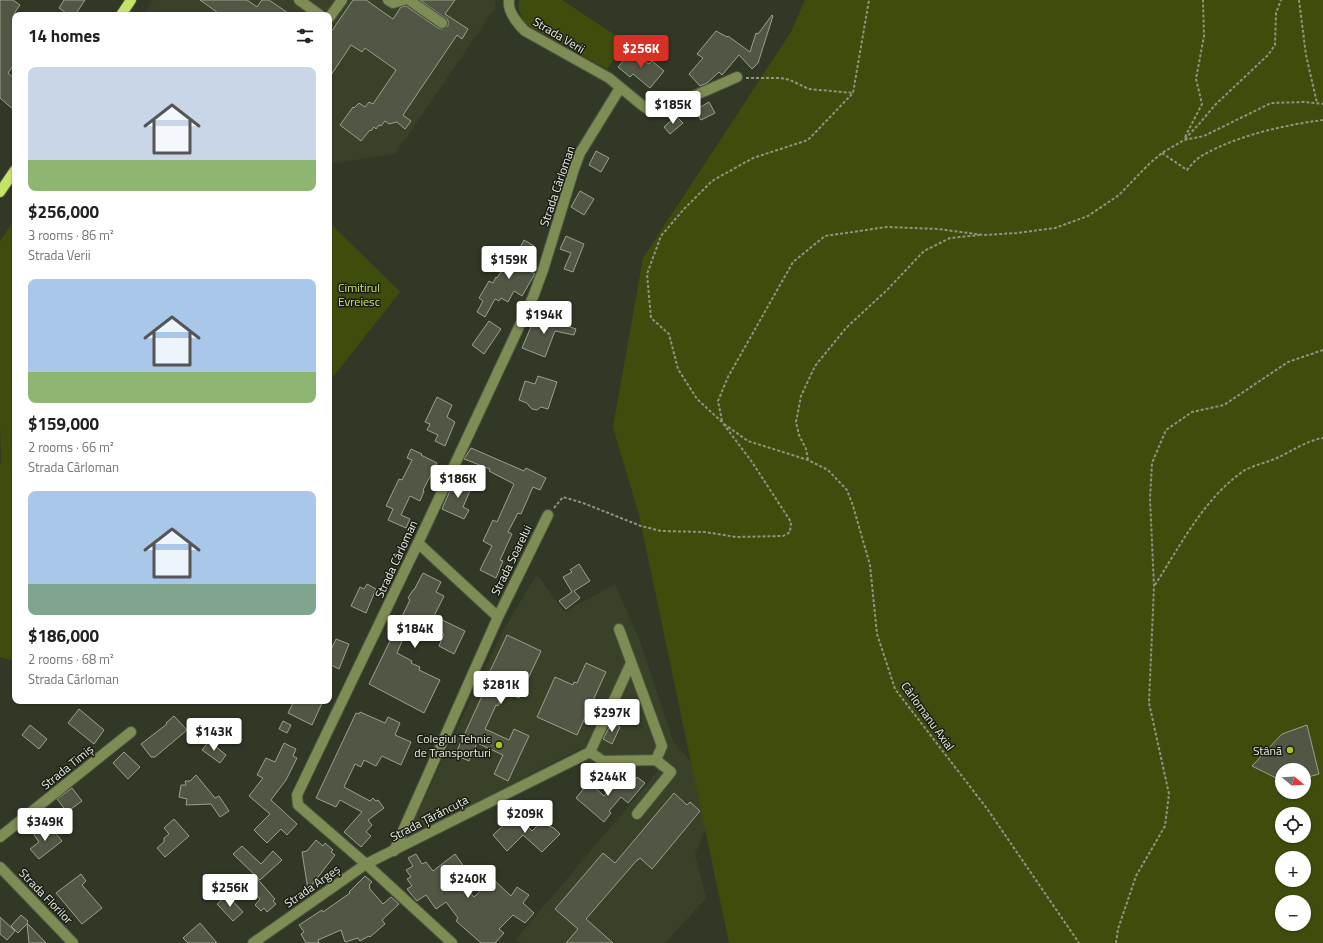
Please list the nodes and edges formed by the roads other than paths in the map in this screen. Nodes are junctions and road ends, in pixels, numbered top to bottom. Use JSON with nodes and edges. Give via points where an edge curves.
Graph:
{"nodes":[{"id":1,"x":131,"y":0,"type":"edge"},
{"id":2,"x":299,"y":0,"type":"edge"},
{"id":3,"x":342,"y":0,"type":"edge"},
{"id":4,"x":388,"y":0,"type":"edge"},
{"id":5,"x":404,"y":0,"type":"edge"},
{"id":6,"x":408,"y":0,"type":"edge"},
{"id":7,"x":509,"y":0,"type":"edge"},
{"id":8,"x":123,"y":12,"type":"edge"},
{"id":9,"x":316,"y":12,"type":"edge"},
{"id":10,"x":332,"y":14,"type":"edge"},
{"id":11,"x":442,"y":23,"type":"dead end"},
{"id":12,"x":737,"y":77,"type":"road end"},
{"id":13,"x":620,"y":88,"type":"junction"},
{"id":14,"x":12,"y":174,"type":"edge"},
{"id":15,"x":0,"y":192,"type":"edge"},
{"id":16,"x":548,"y":515,"type":"road end"},
{"id":17,"x":418,"y":543,"type":"junction"},
{"id":18,"x":498,"y":617,"type":"junction"},
{"id":19,"x":619,"y":629,"type":"dead end"},
{"id":20,"x":631,"y":663,"type":"junction"},
{"id":21,"x":131,"y":732,"type":"dead end"},
{"id":22,"x":590,"y":752,"type":"junction"},
{"id":23,"x":656,"y":760,"type":"junction"},
{"id":24,"x":638,"y":814,"type":"dead end"},
{"id":25,"x":0,"y":837,"type":"edge"},
{"id":26,"x":394,"y":851,"type":"junction"},
{"id":27,"x":366,"y":864,"type":"junction"},
{"id":28,"x":0,"y":867,"type":"edge"},
{"id":29,"x":73,"y":943,"type":"edge"},
{"id":30,"x":253,"y":943,"type":"edge"},
{"id":31,"x":452,"y":943,"type":"edge"}],
"edges":[{"from":1,"to":8,"type":"main road"},
{"from":2,"to":9,"type":"street"},
{"from":3,"to":10,"type":"street"},
{"from":4,"to":5,"type":"street","via":[[393,3]]},
{"from":6,"to":11,"type":"street"},
{"from":7,"to":13,"type":"street","name":"Strada Verii","via":[[511,14],[526,31],[609,78]]},
{"from":12,"to":13,"type":"street","name":"Strada Verii","via":[[662,110],[651,111]]},
{"from":13,"to":17,"type":"street","name":"Strada Cârloman","via":[[580,153],[533,297]]},
{"from":14,"to":15,"type":"main road"},
{"from":16,"to":18,"type":"street","name":"Strada Soarelui"},
{"from":17,"to":18,"type":"street","name":"Strada Soarelui"},
{"from":17,"to":27,"type":"street","name":"Strada Cârloman","via":[[298,795],[298,805]]},
{"from":18,"to":26,"type":"street","name":"Strada Soarelui"},
{"from":19,"to":20,"type":"street"},
{"from":20,"to":22,"type":"street"},
{"from":20,"to":23,"type":"street","via":[[662,746]]},
{"from":21,"to":25,"type":"street","name":"Strada Timiș"},
{"from":22,"to":23,"type":"street","via":[[603,761]]},
{"from":22,"to":26,"type":"street","name":"Strada Țărăncuța"},
{"from":23,"to":24,"type":"street","via":[[671,772]]},
{"from":26,"to":27,"type":"street","name":"Strada Țărăncuța"},
{"from":27,"to":30,"type":"street","name":"Strada Argeș"},
{"from":27,"to":31,"type":"street"},
{"from":28,"to":29,"type":"street","name":"Strada Florilor"}]}
